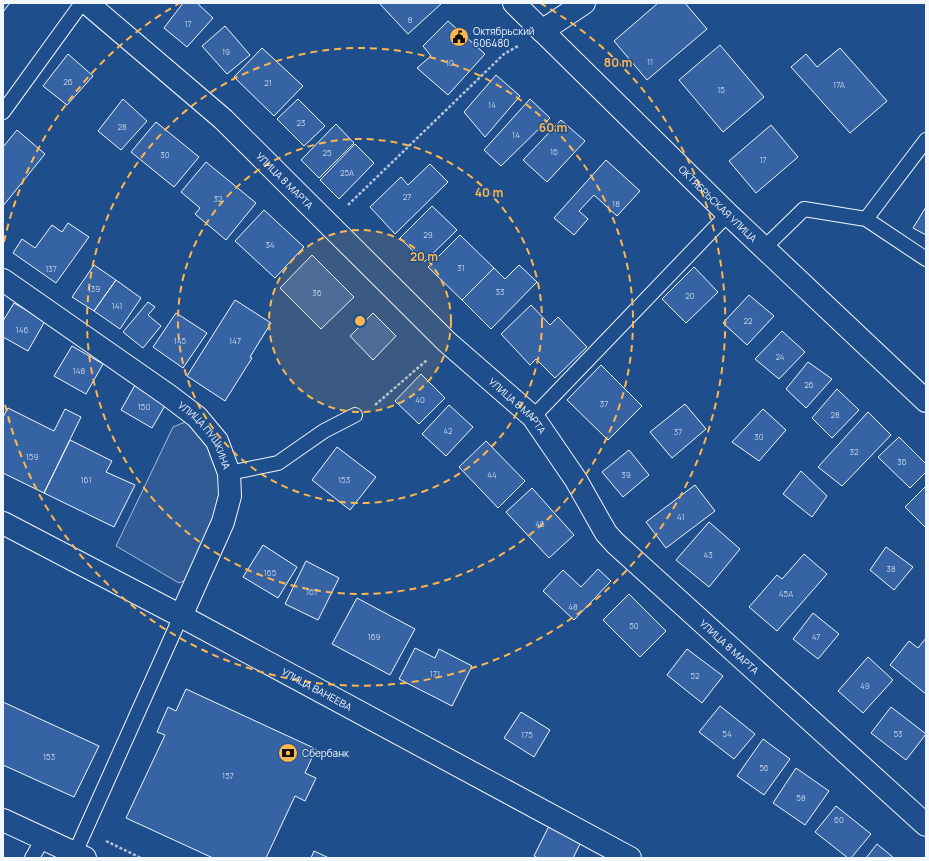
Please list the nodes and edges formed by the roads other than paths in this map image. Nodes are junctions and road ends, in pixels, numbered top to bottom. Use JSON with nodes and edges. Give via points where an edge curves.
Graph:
{"nodes":[{"id":1,"x":82,"y":3,"type":"edge"},
{"id":2,"x":87,"y":3,"type":"edge"},
{"id":3,"x":514,"y":3,"type":"edge"},
{"id":4,"x":584,"y":3,"type":"edge"},
{"id":5,"x":542,"y":31,"type":"junction"},
{"id":6,"x":3,"y":112,"type":"edge"},
{"id":7,"x":926,"y":140,"type":"edge"},
{"id":8,"x":728,"y":214,"type":"junction"},
{"id":9,"x":866,"y":219,"type":"junction"},
{"id":10,"x":764,"y":248,"type":"junction"},
{"id":11,"x":926,"y":259,"type":"edge"},
{"id":12,"x":3,"y":280,"type":"edge"},
{"id":13,"x":926,"y":401,"type":"edge"},
{"id":14,"x":355,"y":415,"type":"road end"},
{"id":15,"x":533,"y":417,"type":"junction"},
{"id":16,"x":229,"y":473,"type":"junction"},
{"id":17,"x":3,"y":523,"type":"edge"},
{"id":18,"x":181,"y":616,"type":"junction"},
{"id":19,"x":3,"y":820,"type":"edge"},
{"id":20,"x":926,"y":825,"type":"edge"},
{"id":21,"x":43,"y":839,"type":"junction"},
{"id":22,"x":80,"y":856,"type":"edge"},
{"id":23,"x":32,"y":858,"type":"edge"},
{"id":24,"x":630,"y":858,"type":"edge"}],
"edges":[{"from":1,"to":6,"type":"lane"},
{"from":2,"to":15,"type":"street","name":"УЛИЦА 8 МАРТА","via":[[223,119],[447,342]]},
{"from":3,"to":5,"type":"street","name":"ОКТЯБРЬСКАЯ УЛИЦА"},
{"from":4,"to":5,"type":"street"},
{"from":5,"to":8,"type":"street","name":"ОКТЯБРЬСКАЯ УЛИЦА"},
{"from":7,"to":9,"type":"lane"},
{"from":8,"to":10,"type":"street","name":"ОКТЯБРЬСКАЯ УЛИЦА"},
{"from":8,"to":15,"type":"lane"},
{"from":9,"to":10,"type":"lane","via":[[804,209]]},
{"from":9,"to":11,"type":"lane"},
{"from":10,"to":13,"type":"street","name":"ОКТЯБРЬСКАЯ УЛИЦА"},
{"from":12,"to":16,"type":"street","name":"УЛИЦА ПУШКИНА","via":[[198,417],[217,441]]},
{"from":14,"to":16,"type":"lane","name":"УЛИЦА ПУШКИНА","via":[[324,431],[278,463]]},
{"from":15,"to":20,"type":"street","name":"УЛИЦА 8 МАРТА","via":[[576,480],[606,533],[615,543]]},
{"from":16,"to":18,"type":"street","via":[[230,496],[223,522]]},
{"from":17,"to":18,"type":"street","name":"УЛИЦА ВАНЕЕВА"},
{"from":18,"to":22,"type":"lane"},
{"from":18,"to":24,"type":"street","name":"УЛИЦА ВАНЕЕВА"},
{"from":19,"to":21,"type":"street"},
{"from":21,"to":22,"type":"street"},
{"from":21,"to":23,"type":"lane"}]}
